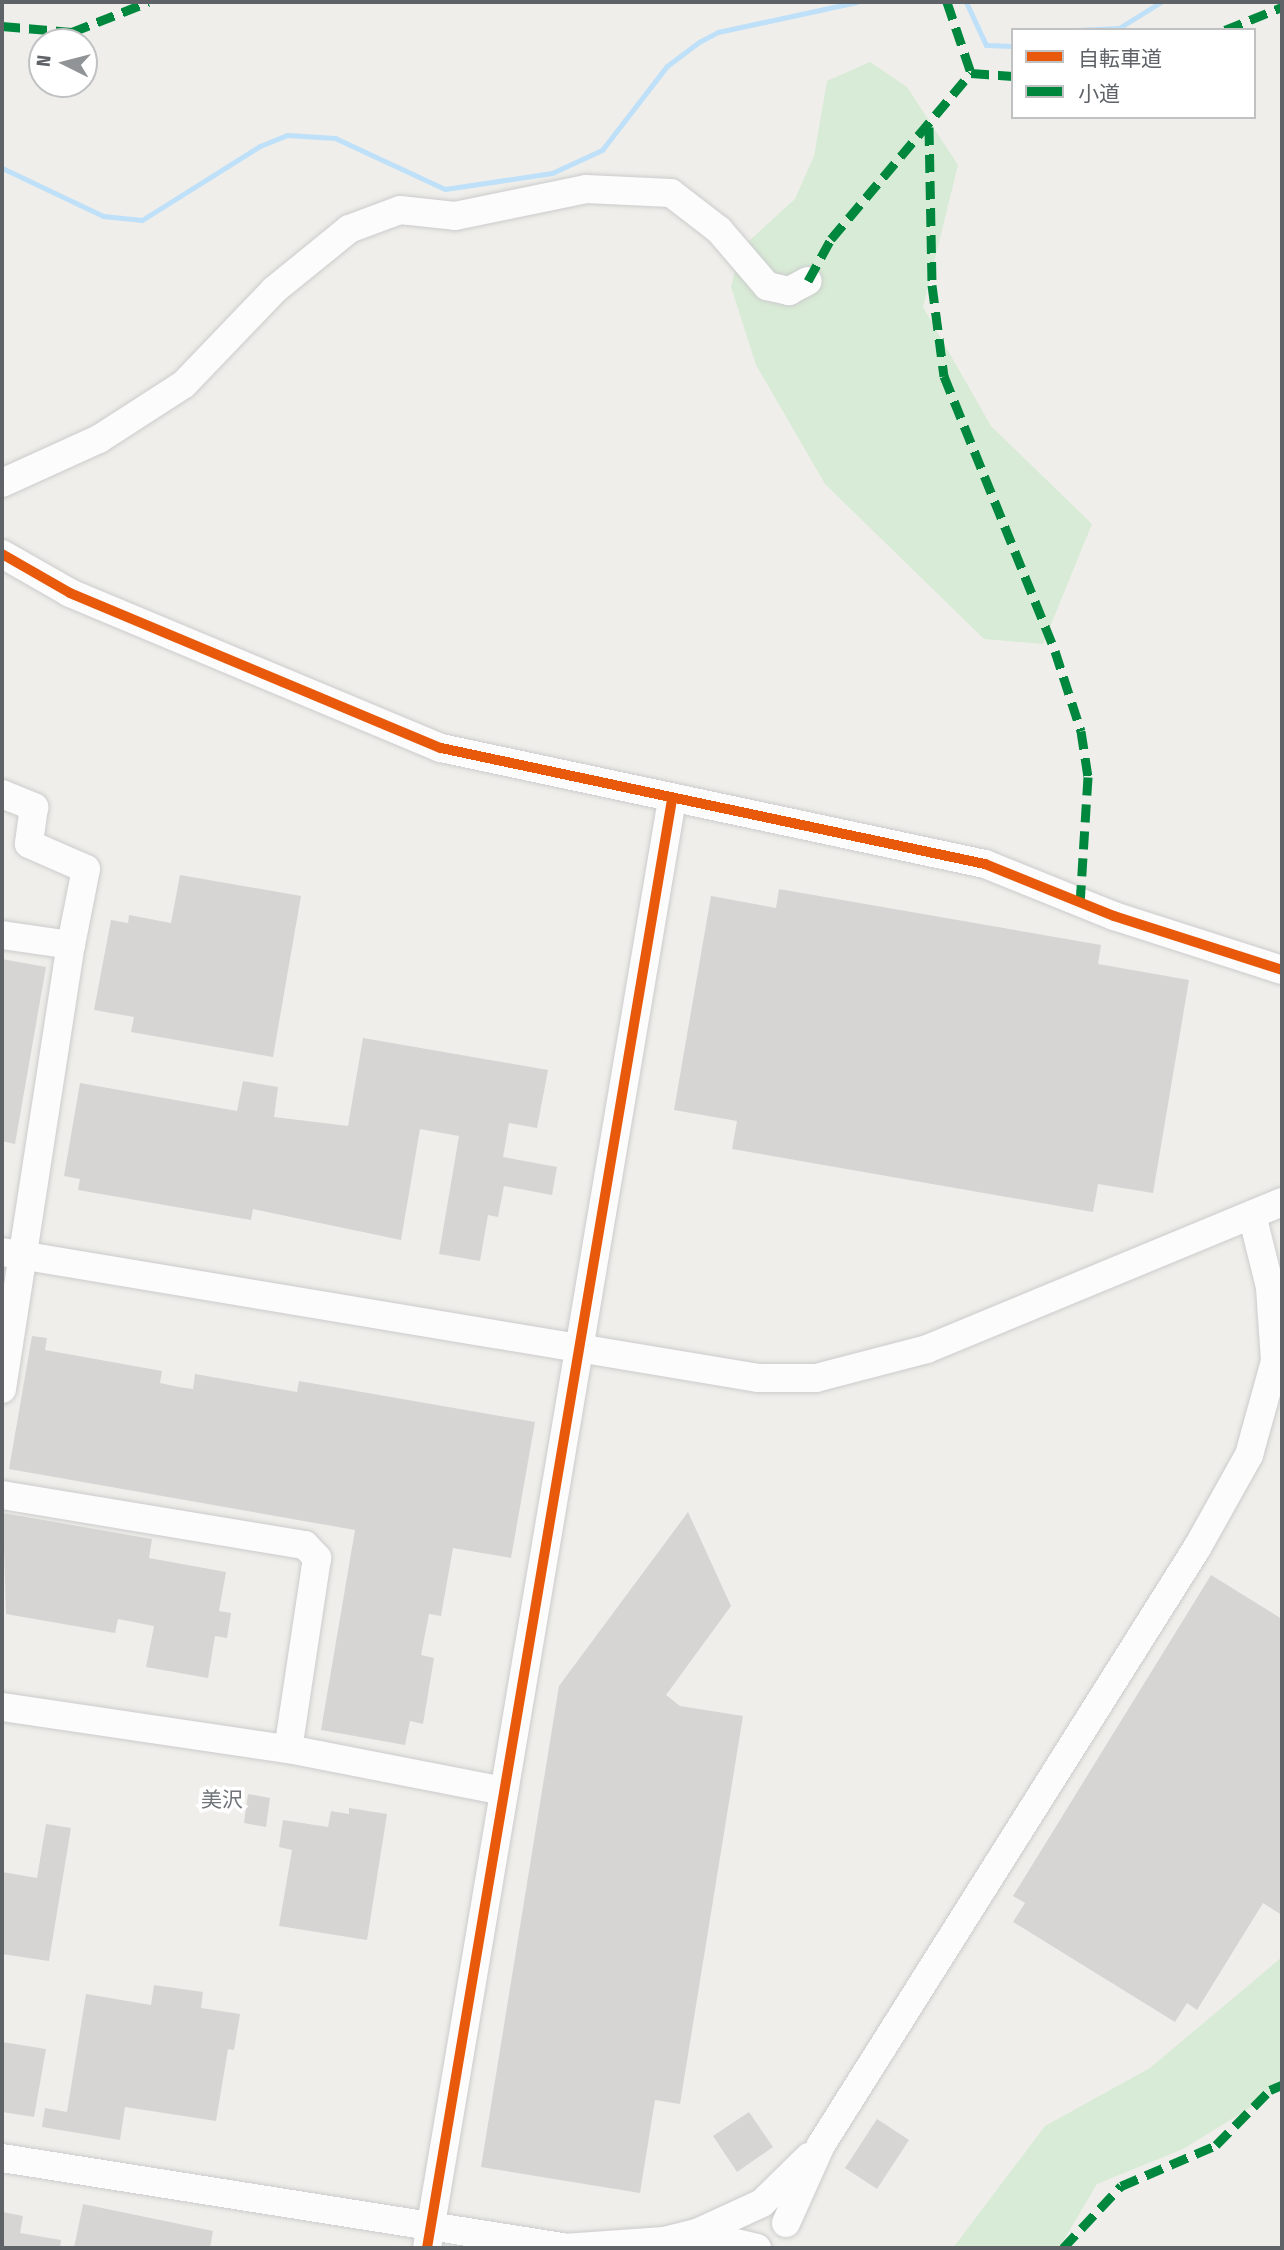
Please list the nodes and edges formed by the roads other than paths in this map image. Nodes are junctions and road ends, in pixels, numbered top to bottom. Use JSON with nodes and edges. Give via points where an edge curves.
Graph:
{"nodes":[{"id":1,"x":808,"y":281,"type":"dead end"},
{"id":2,"x":2,"y":483,"type":"edge"},
{"id":3,"x":2,"y":554,"type":"edge"},
{"id":4,"x":2,"y":794,"type":"edge"},
{"id":5,"x":672,"y":800,"type":"junction"},
{"id":6,"x":2,"y":935,"type":"edge"},
{"id":7,"x":71,"y":945,"type":"junction"},
{"id":8,"x":1282,"y":970,"type":"edge"},
{"id":9,"x":1282,"y":1202,"type":"edge"},
{"id":10,"x":1252,"y":1215,"type":"junction"},
{"id":11,"x":13,"y":1254,"type":"edge"},
{"id":12,"x":579,"y":1349,"type":"junction"},
{"id":13,"x":2,"y":1389,"type":"edge"},
{"id":14,"x":2,"y":1495,"type":"edge"},
{"id":15,"x":2,"y":1707,"type":"edge"},
{"id":16,"x":288,"y":1749,"type":"junction"},
{"id":17,"x":504,"y":1791,"type":"junction"},
{"id":18,"x":821,"y":2145,"type":"junction"},
{"id":19,"x":2,"y":2158,"type":"edge"},
{"id":20,"x":762,"y":2203,"type":"junction"},
{"id":21,"x":786,"y":2223,"type":"junction"},
{"id":22,"x":429,"y":2238,"type":"edge"},
{"id":23,"x":563,"y":2248,"type":"edge"},
{"id":24,"x":681,"y":2248,"type":"edge"},
{"id":25,"x":757,"y":2248,"type":"edge"},
{"id":26,"x":772,"y":2248,"type":"edge"}],
"edges":[{"from":1,"to":2,"type":"street","via":[[789,291],[767,286],[719,230],[671,193],[586,189],[455,216],[386,213],[349,229],[274,290],[184,384],[99,439]]},
{"from":3,"to":5,"type":"street","via":[[70,593],[441,748]]},
{"from":4,"to":7,"type":"street","via":[[34,807],[29,844],[86,869]]},
{"from":5,"to":8,"type":"street","via":[[857,833],[985,864],[1114,916]]},
{"from":5,"to":12,"type":"street"},
{"from":6,"to":7,"type":"street"},
{"from":7,"to":11,"type":"street"},
{"from":9,"to":10,"type":"street"},
{"from":10,"to":12,"type":"street","via":[[927,1349],[817,1378],[758,1378]]},
{"from":10,"to":18,"type":"street","via":[[1270,1287],[1275,1361],[1249,1455],[1197,1548]]},
{"from":11,"to":12,"type":"street"},
{"from":11,"to":13,"type":"street"},
{"from":12,"to":17,"type":"street"},
{"from":14,"to":16,"type":"street","via":[[304,1545],[317,1558]]},
{"from":15,"to":16,"type":"street"},
{"from":16,"to":17,"type":"street"},
{"from":17,"to":22,"type":"street"},
{"from":18,"to":20,"type":"street"},
{"from":18,"to":21,"type":"street"},
{"from":19,"to":22,"type":"street"},
{"from":20,"to":21,"type":"street","via":[[776,2206]]},
{"from":20,"to":23,"type":"street","via":[[699,2232],[664,2242]]},
{"from":21,"to":26,"type":"street","via":[[781,2244]]},
{"from":22,"to":23,"type":"street"},
{"from":24,"to":25,"type":"street","via":[[718,2239]]}]}
